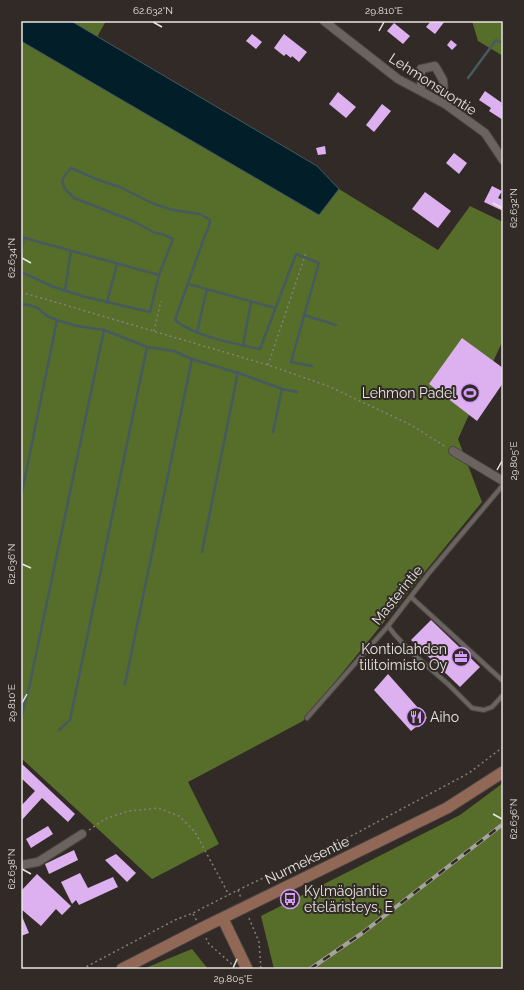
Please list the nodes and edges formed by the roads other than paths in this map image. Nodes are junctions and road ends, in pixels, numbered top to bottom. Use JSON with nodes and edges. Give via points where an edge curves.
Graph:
{"nodes":[{"id":1,"x":324,"y":21,"type":"edge"},
{"id":2,"x":421,"y":90,"type":"junction"},
{"id":3,"x":445,"y":104,"type":"junction"},
{"id":4,"x":503,"y":160,"type":"edge"},
{"id":5,"x":453,"y":452,"type":"road end"},
{"id":6,"x":503,"y":481,"type":"edge"},
{"id":7,"x":503,"y":485,"type":"edge"},
{"id":8,"x":411,"y":597,"type":"junction"},
{"id":9,"x":388,"y":626,"type":"junction"},
{"id":10,"x":503,"y":681,"type":"edge"},
{"id":11,"x":503,"y":695,"type":"edge"},
{"id":12,"x":307,"y":718,"type":"dead end"},
{"id":13,"x":503,"y":772,"type":"edge"},
{"id":14,"x":82,"y":834,"type":"road end"},
{"id":15,"x":21,"y":865,"type":"edge"},
{"id":16,"x":223,"y":919,"type":"junction"},
{"id":17,"x":122,"y":969,"type":"edge"},
{"id":18,"x":247,"y":969,"type":"edge"}],
"edges":[{"from":1,"to":2,"type":"street","name":"Lehmonsuontie","via":[[398,79]]},
{"from":2,"to":3,"type":"street","name":"Lehmonsuontie"},
{"from":2,"to":3,"type":"street","via":[[421,70],[435,66],[443,80]]},
{"from":3,"to":4,"type":"street","name":"Lehmonsuontie","via":[[485,133]]},
{"from":5,"to":6,"type":"street"},
{"from":7,"to":8,"type":"lane","name":"Masterintie"},
{"from":8,"to":9,"type":"lane","name":"Masterintie"},
{"from":8,"to":10,"type":"lane"},
{"from":9,"to":11,"type":"lane","via":[[413,654],[472,708],[484,710],[492,707]]},
{"from":9,"to":12,"type":"lane","name":"Masterintie"},
{"from":13,"to":16,"type":"street","name":"Nurmeksentie","via":[[447,808]]},
{"from":14,"to":15,"type":"street","via":[[38,862]]},
{"from":16,"to":17,"type":"street","name":"Nurmeksentie"},
{"from":16,"to":18,"type":"street"}]}
